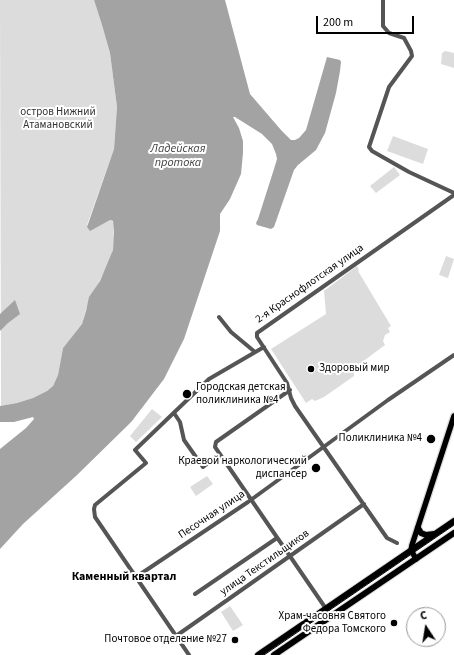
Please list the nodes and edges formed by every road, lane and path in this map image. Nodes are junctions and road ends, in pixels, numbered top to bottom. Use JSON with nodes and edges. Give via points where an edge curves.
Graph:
{"nodes":[{"id":1,"x":383,"y":0,"type":"edge"},
{"id":2,"x":454,"y":194,"type":"edge"},
{"id":3,"x":219,"y":317,"type":"dead end"},
{"id":4,"x":264,"y":346,"type":"junction"},
{"id":5,"x":255,"y":352,"type":"junction"},
{"id":6,"x":454,"y":356,"type":"edge"},
{"id":7,"x":290,"y":390,"type":"junction"},
{"id":8,"x":174,"y":413,"type":"junction"},
{"id":9,"x":454,"y":416,"type":"edge"},
{"id":10,"x":323,"y":447,"type":"junction"},
{"id":11,"x":220,"y":454,"type":"junction"},
{"id":12,"x":252,"y":499,"type":"junction"},
{"id":13,"x":364,"y":504,"type":"junction"},
{"id":14,"x":454,"y":522,"type":"edge"},
{"id":15,"x":418,"y":528,"type":"junction"},
{"id":16,"x":454,"y":533,"type":"edge"},
{"id":17,"x":436,"y":534,"type":"junction"},
{"id":18,"x":278,"y":538,"type":"junction"},
{"id":19,"x":397,"y":543,"type":"dead end"},
{"id":20,"x":411,"y":550,"type":"junction"},
{"id":21,"x":290,"y":556,"type":"junction"},
{"id":22,"x":416,"y":559,"type":"junction"},
{"id":23,"x":136,"y":577,"type":"junction"},
{"id":24,"x":195,"y":594,"type":"dead end"},
{"id":25,"x":326,"y":608,"type":"junction"},
{"id":26,"x":331,"y":616,"type":"junction"},
{"id":27,"x":176,"y":636,"type":"junction"},
{"id":28,"x":189,"y":655,"type":"edge"},
{"id":29,"x":258,"y":655,"type":"edge"},
{"id":30,"x":274,"y":655,"type":"edge"}],
"edges":[{"from":1,"to":2,"type":"street","via":[[383,26],[389,32],[404,38],[412,56],[389,87],[369,147],[409,172]]},
{"from":2,"to":4,"type":"street","name":"2-я Краснофлотская улица","via":[[258,331],[256,334]]},
{"from":3,"to":5,"type":"street","via":[[231,332]]},
{"from":4,"to":5,"type":"street"},
{"from":4,"to":7,"type":"street"},
{"from":5,"to":8,"type":"street","via":[[208,379]]},
{"from":6,"to":10,"type":"street","name":"Песочная улица"},
{"from":7,"to":10,"type":"street","via":[[292,401]]},
{"from":7,"to":11,"type":"street","via":[[216,442],[215,447]]},
{"from":8,"to":11,"type":"street","via":[[180,422],[184,440],[203,467]]},
{"from":8,"to":23,"type":"street","via":[[135,450],[146,463],[95,504],[95,517]]},
{"from":9,"to":15,"type":"main road"},
{"from":10,"to":12,"type":"street","name":"Песочная улица"},
{"from":10,"to":13,"type":"street"},
{"from":11,"to":12,"type":"street"},
{"from":12,"to":18,"type":"street"},
{"from":12,"to":23,"type":"street","name":"Песочная улица"},
{"from":13,"to":19,"type":"street","via":[[388,538]]},
{"from":13,"to":21,"type":"street","name":"улица Текстильщиков"},
{"from":14,"to":17,"type":"highway"},
{"from":15,"to":17,"type":"highway","via":[[426,535]]},
{"from":15,"to":20,"type":"main road"},
{"from":16,"to":22,"type":"highway"},
{"from":17,"to":20,"type":"highway"},
{"from":18,"to":21,"type":"street"},
{"from":18,"to":24,"type":"street"},
{"from":20,"to":22,"type":"main road"},
{"from":20,"to":25,"type":"highway"},
{"from":21,"to":25,"type":"street"},
{"from":21,"to":27,"type":"street","name":"улица Текстильщиков"},
{"from":22,"to":26,"type":"highway"},
{"from":23,"to":27,"type":"street"},
{"from":25,"to":26,"type":"street"},
{"from":25,"to":29,"type":"highway"},
{"from":26,"to":30,"type":"highway"},
{"from":27,"to":28,"type":"street"}]}
